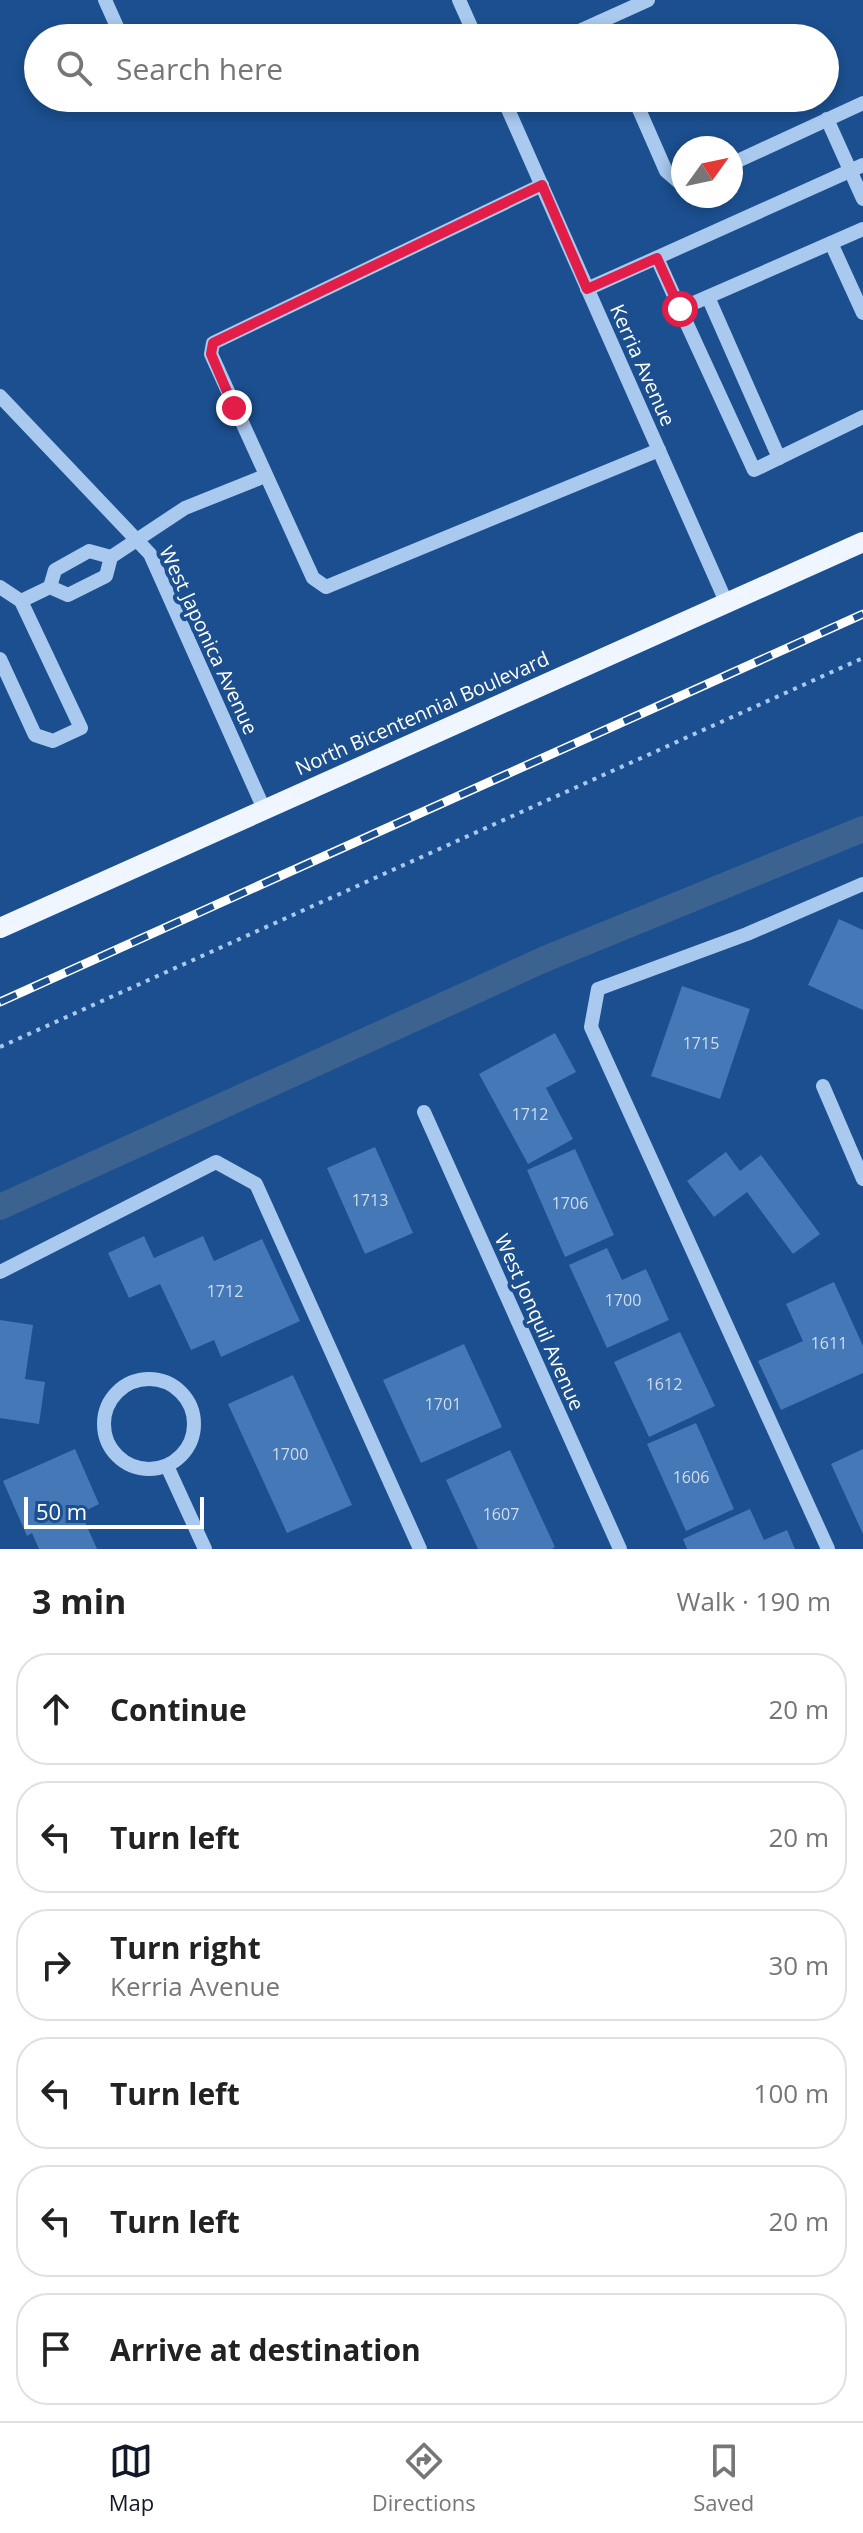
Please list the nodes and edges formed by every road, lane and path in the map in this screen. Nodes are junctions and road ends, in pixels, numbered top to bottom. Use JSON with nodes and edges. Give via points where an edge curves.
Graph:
{"nodes":[{"id":1,"x":105,"y":0,"type":"edge"},
{"id":2,"x":459,"y":0,"type":"edge"},
{"id":3,"x":648,"y":0,"type":"edge"},
{"id":4,"x":600,"y":22,"type":"joint"},
{"id":5,"x":116,"y":24,"type":"edge"},
{"id":6,"x":470,"y":24,"type":"edge"},
{"id":7,"x":596,"y":24,"type":"edge"},
{"id":8,"x":863,"y":103,"type":"edge"},
{"id":9,"x":509,"y":112,"type":"edge"},
{"id":10,"x":640,"y":112,"type":"edge"},
{"id":11,"x":827,"y":119,"type":"junction"},
{"id":12,"x":743,"y":158,"type":"edge"},
{"id":13,"x":856,"y":168,"type":"edge"},
{"id":14,"x":671,"y":175,"type":"edge"},
{"id":15,"x":542,"y":185,"type":"junction"},
{"id":16,"x":863,"y":199,"type":"edge"},
{"id":17,"x":863,"y":229,"type":"edge"},
{"id":18,"x":831,"y":243,"type":"junction"},
{"id":19,"x":657,"y":258,"type":"junction"},
{"id":20,"x":587,"y":289,"type":"junction"},
{"id":21,"x":708,"y":297,"type":"junction"},
{"id":22,"x":680,"y":309,"type":"junction"},
{"id":23,"x":863,"y":313,"type":"edge"},
{"id":24,"x":0,"y":396,"type":"edge"},
{"id":25,"x":863,"y":417,"type":"edge"},
{"id":26,"x":659,"y":450,"type":"junction"},
{"id":27,"x":779,"y":458,"type":"junction"},
{"id":28,"x":265,"y":476,"type":"junction"},
{"id":29,"x":140,"y":541,"type":"junction"},
{"id":30,"x":863,"y":542,"type":"edge"},
{"id":31,"x":111,"y":557,"type":"junction"},
{"id":32,"x":0,"y":587,"type":"edge"},
{"id":33,"x":50,"y":587,"type":"junction"},
{"id":34,"x":21,"y":601,"type":"junction"},
{"id":35,"x":727,"y":604,"type":"junction"},
{"id":36,"x":863,"y":658,"type":"edge"},
{"id":37,"x":0,"y":659,"type":"edge"},
{"id":38,"x":264,"y":809,"type":"junction"},
{"id":39,"x":863,"y":884,"type":"edge"},
{"id":40,"x":0,"y":928,"type":"edge"},
{"id":41,"x":0,"y":1047,"type":"edge"},
{"id":42,"x":823,"y":1086,"type":"dead end"},
{"id":43,"x":424,"y":1112,"type":"dead end"},
{"id":44,"x":863,"y":1179,"type":"edge"},
{"id":45,"x":0,"y":1272,"type":"edge"},
{"id":46,"x":167,"y":1466,"type":"junction"},
{"id":47,"x":205,"y":1549,"type":"edge"},
{"id":48,"x":420,"y":1549,"type":"edge"},
{"id":49,"x":620,"y":1549,"type":"edge"},
{"id":50,"x":828,"y":1549,"type":"edge"}],
"edges":[{"from":1,"to":5,"type":"street"},
{"from":2,"to":6,"type":"street"},
{"from":3,"to":4,"type":"street"},
{"from":4,"to":7,"type":"street"},
{"from":8,"to":11,"type":"street"},
{"from":9,"to":15,"type":"street","name":"Kerria Avenue"},
{"from":10,"to":14,"type":"street"},
{"from":11,"to":12,"type":"street"},
{"from":11,"to":13,"type":"street"},
{"from":13,"to":16,"type":"street"},
{"from":13,"to":19,"type":"street"},
{"from":15,"to":20,"type":"street","name":"Kerria Avenue"},
{"from":15,"to":28,"type":"street","via":[[213,343],[211,354]]},
{"from":17,"to":18,"type":"street"},
{"from":18,"to":21,"type":"street"},
{"from":18,"to":23,"type":"street"},
{"from":19,"to":20,"type":"street"},
{"from":19,"to":22,"type":"street"},
{"from":20,"to":26,"type":"street","name":"Kerria Avenue"},
{"from":21,"to":22,"type":"street"},
{"from":21,"to":27,"type":"street"},
{"from":22,"to":27,"type":"street","via":[[754,470]]},
{"from":24,"to":29,"type":"street","name":"West Japonica Avenue"},
{"from":25,"to":27,"type":"street"},
{"from":26,"to":28,"type":"street","via":[[326,587],[313,578]]},
{"from":26,"to":35,"type":"street","name":"Kerria Avenue"},
{"from":28,"to":29,"type":"street","via":[[185,508]]},
{"from":29,"to":31,"type":"street"},
{"from":29,"to":38,"type":"street","name":"West Japonica Avenue"},
{"from":30,"to":35,"type":"main road","name":"North Bicentennial Boulevard"},
{"from":31,"to":33,"type":"street","via":[[89,551],[55,570]]},
{"from":31,"to":33,"type":"street","via":[[106,576],[68,595]]},
{"from":32,"to":34,"type":"street"},
{"from":33,"to":34,"type":"street"},
{"from":34,"to":37,"type":"street","via":[[81,728],[53,741],[35,735]]},
{"from":35,"to":38,"type":"main road","name":"North Bicentennial Boulevard"},
{"from":36,"to":41,"type":"path"},
{"from":38,"to":40,"type":"main road","name":"North Bicentennial Boulevard"},
{"from":39,"to":50,"type":"street","via":[[598,989],[591,1027]]},
{"from":42,"to":44,"type":"street"},
{"from":43,"to":49,"type":"street","name":"West Jonquil Avenue"},
{"from":45,"to":48,"type":"street","via":[[216,1162],[256,1184]]},
{"from":46,"to":46,"type":"street","via":[[179,1458],[193,1432],[189,1404],[168,1383],[154,1379],[126,1385],[107,1408],[106,1438],[113,1451],[138,1468]]},
{"from":46,"to":47,"type":"street"}]}
